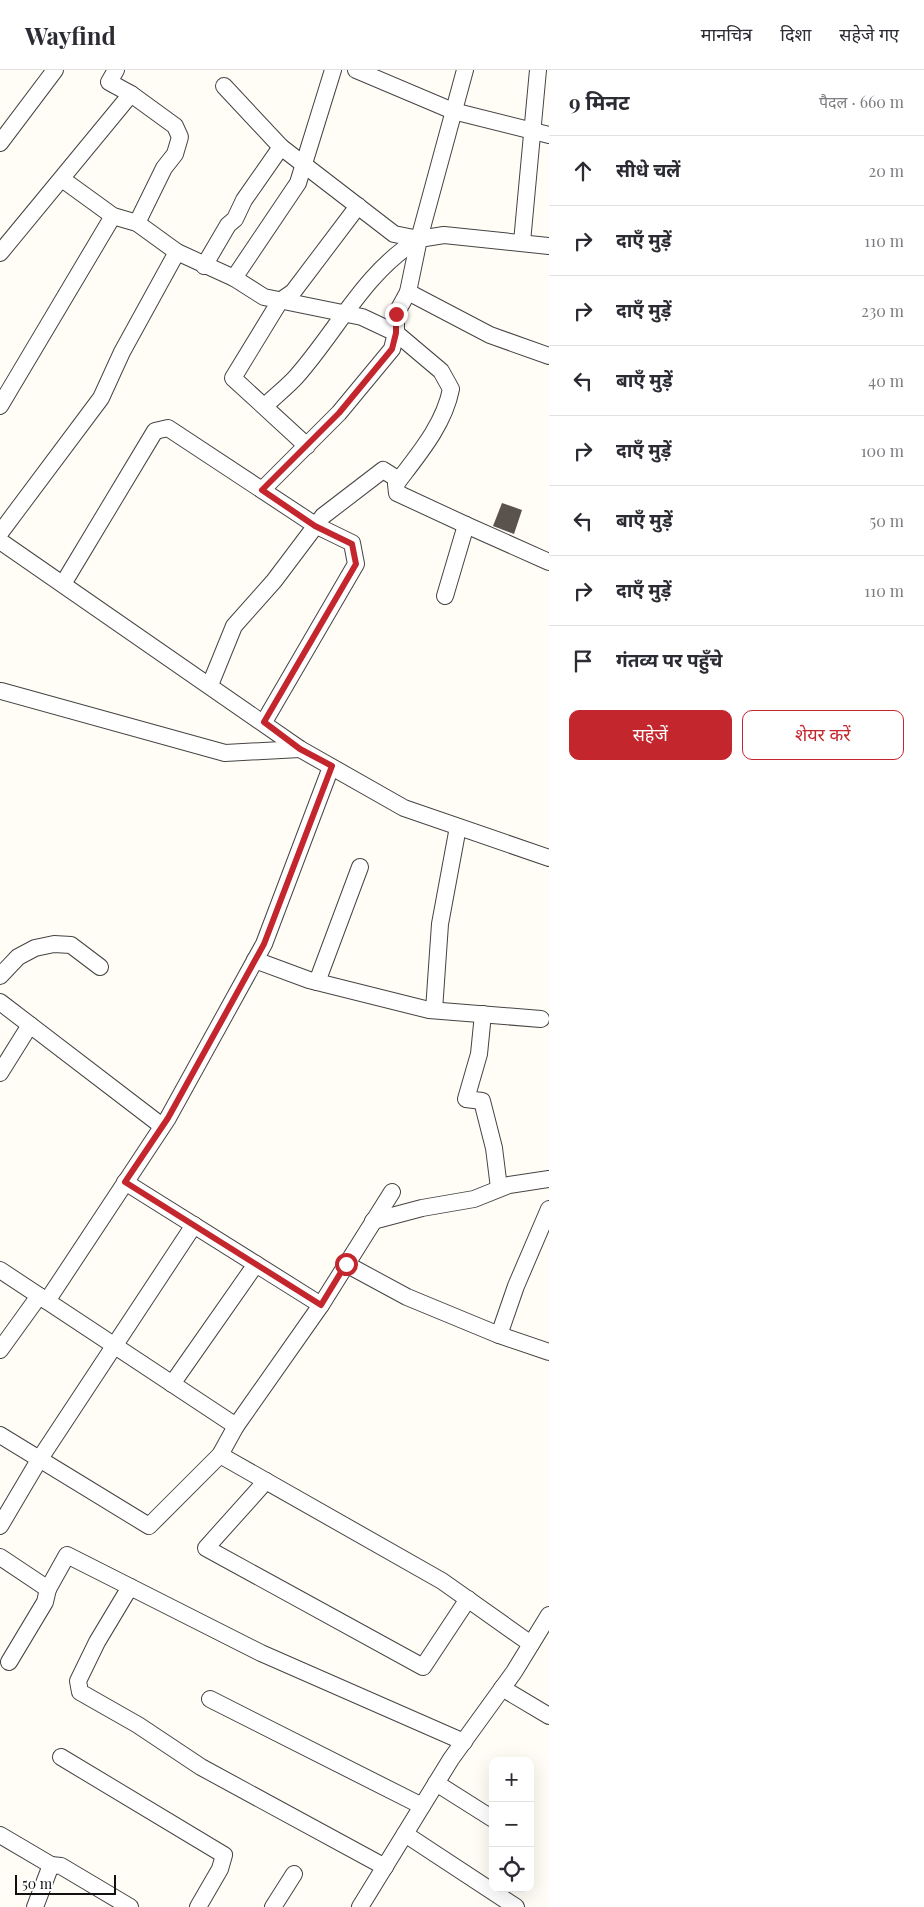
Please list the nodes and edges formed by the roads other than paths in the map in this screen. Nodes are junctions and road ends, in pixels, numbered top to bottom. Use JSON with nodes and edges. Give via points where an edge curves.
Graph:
{"nodes":[{"id":1,"x":55,"y":70,"type":"edge"},
{"id":2,"x":116,"y":70,"type":"edge"},
{"id":3,"x":333,"y":70,"type":"edge"},
{"id":4,"x":356,"y":70,"type":"edge"},
{"id":5,"x":466,"y":70,"type":"edge"},
{"id":6,"x":538,"y":70,"type":"edge"},
{"id":7,"x":373,"y":73,"type":"edge"},
{"id":8,"x":224,"y":86,"type":"dead end"},
{"id":9,"x":131,"y":94,"type":"junction"},
{"id":10,"x":453,"y":111,"type":"junction"},
{"id":11,"x":542,"y":133,"type":"edge"},
{"id":12,"x":0,"y":143,"type":"edge"},
{"id":13,"x":281,"y":147,"type":"junction"},
{"id":14,"x":304,"y":163,"type":"junction"},
{"id":15,"x":62,"y":179,"type":"junction"},
{"id":16,"x":358,"y":206,"type":"junction"},
{"id":17,"x":113,"y":216,"type":"junction"},
{"id":18,"x":137,"y":223,"type":"junction"},
{"id":19,"x":419,"y":239,"type":"junction"},
{"id":20,"x":522,"y":242,"type":"junction"},
{"id":21,"x":549,"y":246,"type":"edge"},
{"id":22,"x":177,"y":252,"type":"junction"},
{"id":23,"x":0,"y":253,"type":"edge"},
{"id":24,"x":204,"y":266,"type":"junction"},
{"id":25,"x":234,"y":278,"type":"junction"},
{"id":26,"x":408,"y":292,"type":"junction"},
{"id":27,"x":280,"y":301,"type":"junction"},
{"id":28,"x":343,"y":314,"type":"junction"},
{"id":29,"x":396,"y":333,"type":"junction"},
{"id":30,"x":549,"y":356,"type":"edge"},
{"id":31,"x":0,"y":406,"type":"edge"},
{"id":32,"x":265,"y":406,"type":"junction"},
{"id":33,"x":307,"y":446,"type":"junction"},
{"id":34,"x":399,"y":480,"type":"junction"},
{"id":35,"x":262,"y":490,"type":"junction"},
{"id":36,"x":466,"y":525,"type":"junction"},
{"id":37,"x":315,"y":526,"type":"junction"},
{"id":38,"x":0,"y":532,"type":"edge"},
{"id":39,"x":0,"y":541,"type":"edge"},
{"id":40,"x":549,"y":562,"type":"edge"},
{"id":41,"x":63,"y":584,"type":"junction"},
{"id":42,"x":445,"y":596,"type":"dead end"},
{"id":43,"x":210,"y":685,"type":"junction"},
{"id":44,"x":0,"y":690,"type":"edge"},
{"id":45,"x":264,"y":722,"type":"junction"},
{"id":46,"x":300,"y":749,"type":"junction"},
{"id":47,"x":332,"y":766,"type":"junction"},
{"id":48,"x":458,"y":827,"type":"junction"},
{"id":49,"x":549,"y":858,"type":"edge"},
{"id":50,"x":360,"y":867,"type":"dead end"},
{"id":51,"x":256,"y":960,"type":"junction"},
{"id":52,"x":100,"y":967,"type":"dead end"},
{"id":53,"x":0,"y":976,"type":"edge"},
{"id":54,"x":317,"y":982,"type":"junction"},
{"id":55,"x":0,"y":1002,"type":"edge"},
{"id":56,"x":434,"y":1010,"type":"junction"},
{"id":57,"x":483,"y":1014,"type":"junction"},
{"id":58,"x":541,"y":1019,"type":"dead end"},
{"id":59,"x":30,"y":1025,"type":"junction"},
{"id":60,"x":0,"y":1073,"type":"edge"},
{"id":61,"x":162,"y":1126,"type":"junction"},
{"id":62,"x":549,"y":1179,"type":"edge"},
{"id":63,"x":125,"y":1182,"type":"junction"},
{"id":64,"x":499,"y":1188,"type":"junction"},
{"id":65,"x":392,"y":1192,"type":"dead end"},
{"id":66,"x":549,"y":1209,"type":"edge"},
{"id":67,"x":373,"y":1222,"type":"junction"},
{"id":68,"x":194,"y":1225,"type":"junction"},
{"id":69,"x":256,"y":1264,"type":"junction"},
{"id":70,"x":346,"y":1264,"type":"junction"},
{"id":71,"x":0,"y":1270,"type":"edge"},
{"id":72,"x":43,"y":1298,"type":"junction"},
{"id":73,"x":321,"y":1305,"type":"junction"},
{"id":74,"x":499,"y":1335,"type":"junction"},
{"id":75,"x":116,"y":1346,"type":"junction"},
{"id":76,"x":0,"y":1350,"type":"edge"},
{"id":77,"x":549,"y":1352,"type":"edge"},
{"id":78,"x":172,"y":1384,"type":"junction"},
{"id":79,"x":236,"y":1426,"type":"junction"},
{"id":80,"x":0,"y":1435,"type":"edge"},
{"id":81,"x":220,"y":1455,"type":"junction"},
{"id":82,"x":39,"y":1460,"type":"junction"},
{"id":83,"x":266,"y":1481,"type":"junction"},
{"id":84,"x":0,"y":1526,"type":"edge"},
{"id":85,"x":0,"y":1557,"type":"edge"},
{"id":86,"x":130,"y":1587,"type":"junction"},
{"id":87,"x":48,"y":1589,"type":"junction"},
{"id":88,"x":468,"y":1599,"type":"junction"},
{"id":89,"x":549,"y":1615,"type":"edge"},
{"id":90,"x":531,"y":1644,"type":"junction"},
{"id":91,"x":9,"y":1662,"type":"dead end"},
{"id":92,"x":502,"y":1688,"type":"junction"},
{"id":93,"x":210,"y":1699,"type":"dead end"},
{"id":94,"x":549,"y":1716,"type":"edge"},
{"id":95,"x":464,"y":1742,"type":"junction"},
{"id":96,"x":61,"y":1757,"type":"dead end"},
{"id":97,"x":436,"y":1783,"type":"junction"},
{"id":98,"x":422,"y":1806,"type":"junction"},
{"id":99,"x":489,"y":1816,"type":"edge"},
{"id":100,"x":405,"y":1834,"type":"junction"},
{"id":101,"x":0,"y":1835,"type":"edge"},
{"id":102,"x":51,"y":1865,"type":"junction"},
{"id":103,"x":385,"y":1867,"type":"junction"},
{"id":104,"x":294,"y":1874,"type":"dead end"},
{"id":105,"x":34,"y":1907,"type":"edge"},
{"id":106,"x":130,"y":1907,"type":"edge"},
{"id":107,"x":198,"y":1907,"type":"edge"},
{"id":108,"x":273,"y":1907,"type":"edge"},
{"id":109,"x":360,"y":1907,"type":"edge"},
{"id":110,"x":516,"y":1907,"type":"edge"}],
"edges":[{"from":1,"to":12,"type":"street"},
{"from":2,"to":9,"type":"street","via":[[109,82]]},
{"from":3,"to":14,"type":"street"},
{"from":4,"to":7,"type":"street"},
{"from":5,"to":10,"type":"street"},
{"from":6,"to":11,"type":"street"},
{"from":7,"to":10,"type":"street"},
{"from":8,"to":13,"type":"street"},
{"from":9,"to":15,"type":"street"},
{"from":9,"to":18,"type":"street","via":[[174,126],[180,137]]},
{"from":10,"to":11,"type":"street"},
{"from":10,"to":19,"type":"street"},
{"from":11,"to":20,"type":"street"},
{"from":13,"to":14,"type":"street"},
{"from":13,"to":24,"type":"street"},
{"from":14,"to":16,"type":"street"},
{"from":14,"to":25,"type":"street","via":[[298,183]]},
{"from":15,"to":17,"type":"street"},
{"from":15,"to":23,"type":"street"},
{"from":16,"to":19,"type":"street","via":[[394,234]]},
{"from":16,"to":27,"type":"street","via":[[292,292]]},
{"from":17,"to":18,"type":"street"},
{"from":17,"to":31,"type":"street"},
{"from":18,"to":22,"type":"street"},
{"from":19,"to":20,"type":"street","via":[[444,235]]},
{"from":19,"to":26,"type":"street"},
{"from":19,"to":28,"type":"street","via":[[397,252]]},
{"from":20,"to":21,"type":"street"},
{"from":22,"to":24,"type":"street"},
{"from":22,"to":38,"type":"street","via":[[122,352],[101,398]]},
{"from":24,"to":25,"type":"street"},
{"from":25,"to":27,"type":"street","via":[[264,297]]},
{"from":26,"to":29,"type":"street","via":[[396,314]]},
{"from":26,"to":30,"type":"street","via":[[490,335]]},
{"from":27,"to":28,"type":"street"},
{"from":27,"to":32,"type":"street","via":[[233,378]]},
{"from":28,"to":29,"type":"street","via":[[362,317]]},
{"from":28,"to":32,"type":"street","via":[[296,377]]},
{"from":29,"to":33,"type":"street","via":[[392,349]]},
{"from":29,"to":34,"type":"street","via":[[441,370],[451,389],[447,408]]},
{"from":32,"to":33,"type":"street"},
{"from":33,"to":35,"type":"street"},
{"from":34,"to":36,"type":"street","via":[[397,493]]},
{"from":34,"to":37,"type":"street","via":[[383,470],[322,516]]},
{"from":35,"to":37,"type":"street"},
{"from":35,"to":41,"type":"street","via":[[168,428],[155,431]]},
{"from":36,"to":40,"type":"street"},
{"from":36,"to":42,"type":"street"},
{"from":37,"to":43,"type":"street","via":[[274,581],[234,626]]},
{"from":37,"to":45,"type":"street","via":[[352,544],[356,564]]},
{"from":39,"to":41,"type":"street"},
{"from":41,"to":43,"type":"street"},
{"from":43,"to":45,"type":"street"},
{"from":44,"to":46,"type":"street","via":[[225,754]]},
{"from":45,"to":46,"type":"street"},
{"from":46,"to":47,"type":"street"},
{"from":47,"to":48,"type":"street","via":[[404,808]]},
{"from":47,"to":51,"type":"street"},
{"from":48,"to":49,"type":"street"},
{"from":48,"to":56,"type":"street","via":[[440,924]]},
{"from":50,"to":54,"type":"street"},
{"from":51,"to":54,"type":"street"},
{"from":51,"to":61,"type":"street"},
{"from":52,"to":53,"type":"street","via":[[71,945],[54,944],[18,957]]},
{"from":54,"to":56,"type":"street"},
{"from":55,"to":59,"type":"street"},
{"from":56,"to":57,"type":"street"},
{"from":57,"to":58,"type":"street"},
{"from":57,"to":64,"type":"street","via":[[479,1054],[466,1100],[482,1100],[494,1148]]},
{"from":59,"to":60,"type":"street"},
{"from":59,"to":61,"type":"street"},
{"from":61,"to":63,"type":"street"},
{"from":62,"to":64,"type":"street"},
{"from":63,"to":68,"type":"street"},
{"from":63,"to":72,"type":"street"},
{"from":64,"to":67,"type":"street","via":[[474,1199],[422,1208]]},
{"from":65,"to":67,"type":"street"},
{"from":66,"to":74,"type":"street"},
{"from":67,"to":70,"type":"street"},
{"from":68,"to":69,"type":"street"},
{"from":68,"to":75,"type":"street"},
{"from":69,"to":73,"type":"street"},
{"from":69,"to":78,"type":"street"},
{"from":70,"to":73,"type":"street"},
{"from":70,"to":74,"type":"street","via":[[407,1297]]},
{"from":71,"to":72,"type":"street"},
{"from":72,"to":75,"type":"street"},
{"from":72,"to":76,"type":"street"},
{"from":73,"to":79,"type":"street"},
{"from":74,"to":77,"type":"street"},
{"from":75,"to":78,"type":"street"},
{"from":75,"to":82,"type":"street"},
{"from":78,"to":79,"type":"street"},
{"from":79,"to":81,"type":"street"},
{"from":80,"to":82,"type":"street"},
{"from":81,"to":82,"type":"street","via":[[149,1526]]},
{"from":81,"to":83,"type":"street"},
{"from":82,"to":84,"type":"street"},
{"from":83,"to":88,"type":"street"},
{"from":83,"to":88,"type":"street","via":[[206,1548],[423,1667]]},
{"from":85,"to":87,"type":"street"},
{"from":86,"to":87,"type":"street","via":[[67,1555]]},
{"from":86,"to":95,"type":"street","via":[[261,1653]]},
{"from":86,"to":103,"type":"street","via":[[96,1642],[78,1680],[80,1692],[138,1724],[201,1767]]},
{"from":87,"to":91,"type":"street","via":[[45,1602]]},
{"from":88,"to":90,"type":"street"},
{"from":89,"to":90,"type":"street"},
{"from":90,"to":92,"type":"street"},
{"from":92,"to":94,"type":"street"},
{"from":92,"to":95,"type":"street"},
{"from":93,"to":98,"type":"street"},
{"from":95,"to":97,"type":"street"},
{"from":96,"to":107,"type":"street","via":[[224,1855],[220,1869]]},
{"from":97,"to":98,"type":"street"},
{"from":97,"to":99,"type":"street"},
{"from":98,"to":100,"type":"street"},
{"from":100,"to":103,"type":"street"},
{"from":100,"to":110,"type":"street"},
{"from":101,"to":102,"type":"street"},
{"from":102,"to":105,"type":"street"},
{"from":102,"to":106,"type":"street","via":[[61,1866]]},
{"from":103,"to":109,"type":"street"},
{"from":104,"to":108,"type":"street"}]}
